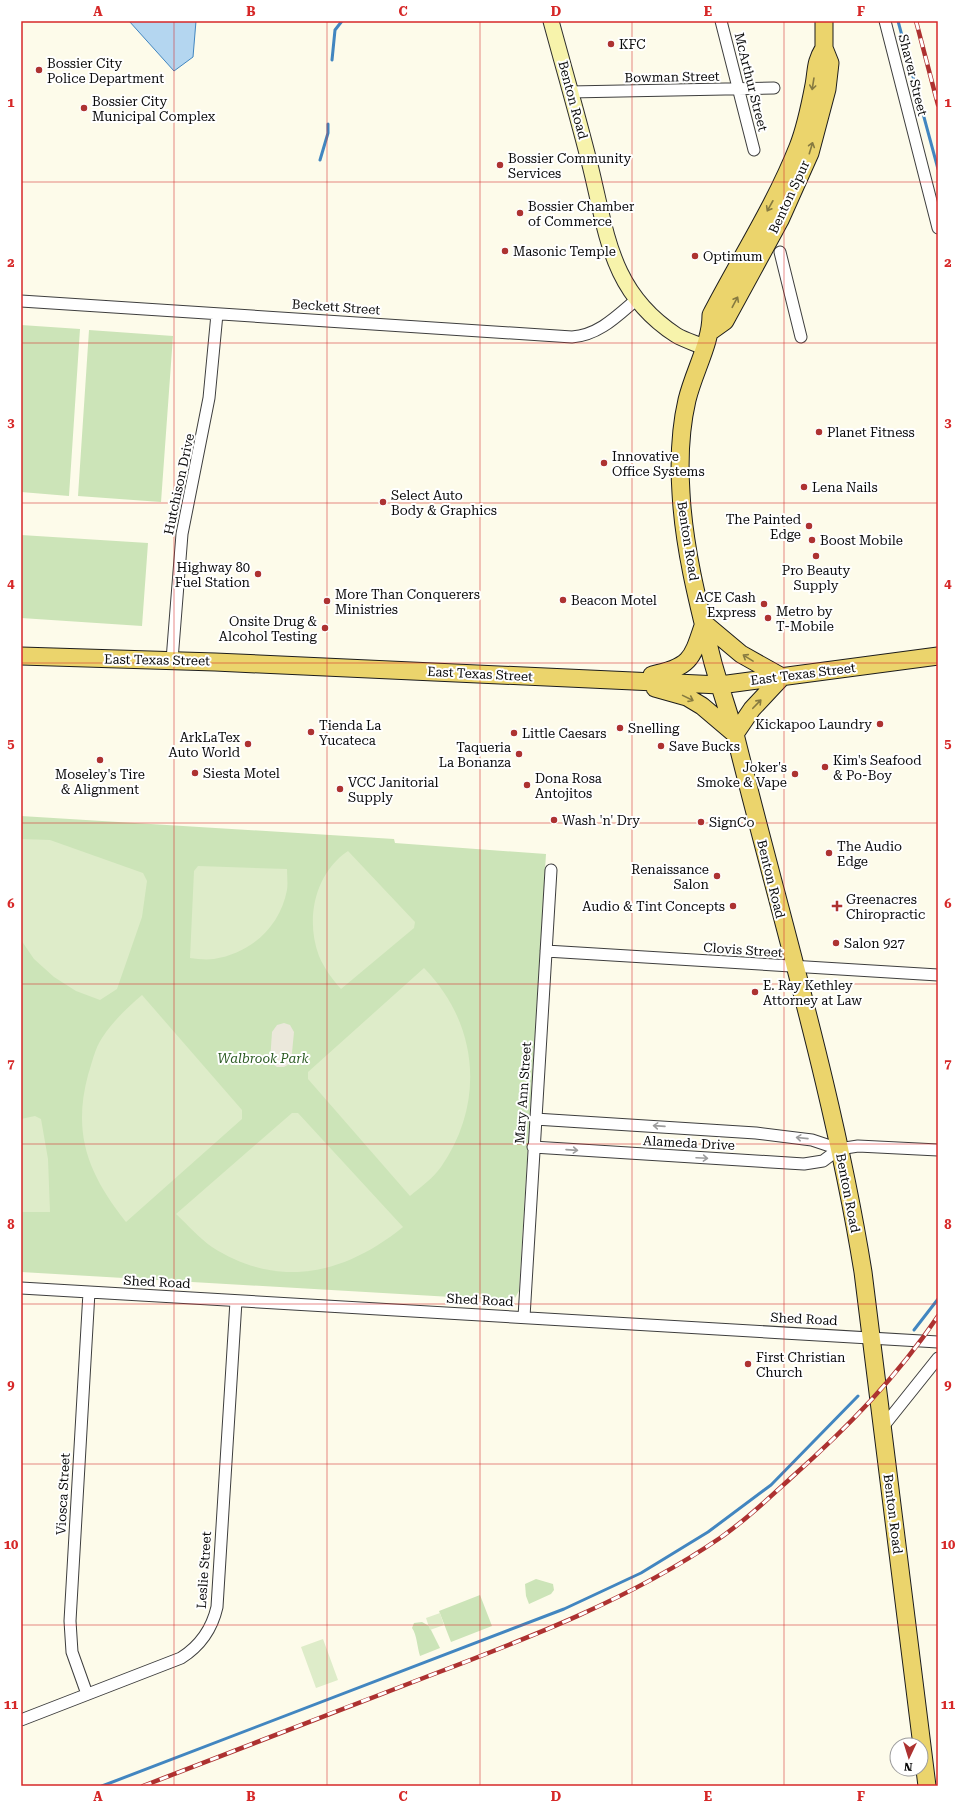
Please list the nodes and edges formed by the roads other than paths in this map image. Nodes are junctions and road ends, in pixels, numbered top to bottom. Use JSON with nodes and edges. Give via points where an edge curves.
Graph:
{"nodes":[{"id":1,"x":551,"y":21,"type":"edge"},
{"id":2,"x":721,"y":21,"type":"edge"},
{"id":3,"x":885,"y":21,"type":"edge"},
{"id":4,"x":824,"y":33,"type":"edge"},
{"id":5,"x":774,"y":88,"type":"dead end"},
{"id":6,"x":738,"y":89,"type":"junction"},
{"id":7,"x":570,"y":92,"type":"junction"},
{"id":8,"x":754,"y":150,"type":"dead end"},
{"id":9,"x":938,"y":228,"type":"edge"},
{"id":10,"x":780,"y":252,"type":"dead end"},
{"id":11,"x":637,"y":299,"type":"junction"},
{"id":12,"x":21,"y":301,"type":"edge"},
{"id":13,"x":217,"y":314,"type":"junction"},
{"id":14,"x":801,"y":337,"type":"dead end"},
{"id":15,"x":704,"y":347,"type":"junction"},
{"id":16,"x":704,"y":623,"type":"junction"},
{"id":17,"x":21,"y":656,"type":"edge"},
{"id":18,"x":938,"y":656,"type":"edge"},
{"id":19,"x":172,"y":660,"type":"junction"},
{"id":20,"x":782,"y":677,"type":"junction"},
{"id":21,"x":624,"y":680,"type":"junction"},
{"id":22,"x":720,"y":684,"type":"junction"},
{"id":23,"x":735,"y":734,"type":"junction"},
{"id":24,"x":551,"y":870,"type":"dead end"},
{"id":25,"x":546,"y":951,"type":"junction"},
{"id":26,"x":794,"y":967,"type":"junction"},
{"id":27,"x":938,"y":976,"type":"edge"},
{"id":28,"x":535,"y":1119,"type":"junction"},
{"id":29,"x":533,"y":1147,"type":"junction"},
{"id":30,"x":839,"y":1149,"type":"junction"},
{"id":31,"x":938,"y":1150,"type":"edge"},
{"id":32,"x":21,"y":1288,"type":"edge"},
{"id":33,"x":89,"y":1292,"type":"junction"},
{"id":34,"x":236,"y":1301,"type":"junction"},
{"id":35,"x":524,"y":1317,"type":"junction"},
{"id":36,"x":871,"y":1337,"type":"junction"},
{"id":37,"x":938,"y":1342,"type":"edge"},
{"id":38,"x":938,"y":1358,"type":"edge"},
{"id":39,"x":882,"y":1428,"type":"junction"},
{"id":40,"x":87,"y":1694,"type":"junction"},
{"id":41,"x":21,"y":1720,"type":"edge"},
{"id":42,"x":926,"y":1786,"type":"edge"}],
"edges":[{"from":1,"to":7,"type":"main road","name":"Benton Road"},
{"from":2,"to":6,"type":"street","name":"McArthur Street"},
{"from":3,"to":9,"type":"street","name":"Shaver Street"},
{"from":4,"to":15,"type":"main road","name":"Benton Spur","via":[[830,63],[827,89],[810,153],[780,220],[725,321],[711,331]]},
{"from":5,"to":6,"type":"street","name":"Bowman Street"},
{"from":6,"to":7,"type":"street","name":"Bowman Street"},
{"from":6,"to":8,"type":"street","name":"McArthur Street"},
{"from":7,"to":11,"type":"main road","name":"Benton Road","via":[[612,255]]},
{"from":10,"to":14,"type":"street"},
{"from":11,"to":13,"type":"street","name":"Beckett Street","via":[[598,330],[572,336]]},
{"from":11,"to":15,"type":"main road","name":"Benton Road","via":[[658,322],[678,336]]},
{"from":12,"to":13,"type":"street","name":"Beckett Street"},
{"from":13,"to":19,"type":"street","name":"Hutchison Drive","via":[[209,398],[182,534]]},
{"from":15,"to":16,"type":"main road","name":"Benton Road","via":[[687,400],[679,457],[688,558]]},
{"from":20,"to":16,"type":"main road","one_way":true,"via":[[741,654]]},
{"from":16,"to":21,"type":"main road","via":[[695,650],[683,665],[666,672]]},
{"from":16,"to":22,"type":"main road","name":"Benton Road"},
{"from":17,"to":19,"type":"main road","name":"East Texas Street"},
{"from":18,"to":20,"type":"main road","name":"East Texas Street"},
{"from":19,"to":21,"type":"main road","name":"East Texas Street"},
{"from":20,"to":22,"type":"main road","name":"East Texas Street"},
{"from":23,"to":20,"type":"main road","one_way":true,"via":[[752,709]]},
{"from":21,"to":22,"type":"main road","name":"East Texas Street"},
{"from":21,"to":23,"type":"main road","one_way":true,"via":[[687,696]]},
{"from":22,"to":23,"type":"main road","name":"Benton Road"},
{"from":23,"to":26,"type":"main road","name":"Benton Road"},
{"from":24,"to":25,"type":"street","name":"Mary Ann Street"},
{"from":25,"to":26,"type":"street","name":"Clovis Street"},
{"from":25,"to":28,"type":"street","name":"Mary Ann Street"},
{"from":26,"to":27,"type":"street","name":"Clovis Street"},
{"from":26,"to":30,"type":"main road","name":"Benton Road"},
{"from":28,"to":29,"type":"street","name":"Mary Ann Street"},
{"from":30,"to":28,"type":"street","name":"Alameda Drive","one_way":true,"via":[[812,1140],[756,1133]]},
{"from":29,"to":30,"type":"street","name":"Alameda Drive","one_way":true,"via":[[804,1164],[823,1161]]},
{"from":29,"to":35,"type":"street","name":"Mary Ann Street"},
{"from":30,"to":31,"type":"street","name":"Alameda Drive","via":[[868,1146]]},
{"from":30,"to":36,"type":"main road","name":"Benton Road","via":[[859,1250]]},
{"from":32,"to":33,"type":"street","name":"Shed Road"},
{"from":33,"to":34,"type":"street","name":"Shed Road"},
{"from":33,"to":40,"type":"street","name":"Viosca Street","via":[[70,1621],[72,1652]]},
{"from":34,"to":35,"type":"street","name":"Shed Road"},
{"from":34,"to":40,"type":"street","name":"Leslie Street","via":[[215,1616],[202,1640],[184,1655]]},
{"from":35,"to":36,"type":"street","name":"Shed Road"},
{"from":36,"to":37,"type":"street","name":"Shed Road"},
{"from":36,"to":39,"type":"main road","name":"Benton Road"},
{"from":38,"to":39,"type":"street"},
{"from":39,"to":42,"type":"main road","name":"Benton Road"},
{"from":40,"to":41,"type":"street","name":"Leslie Street"}]}
